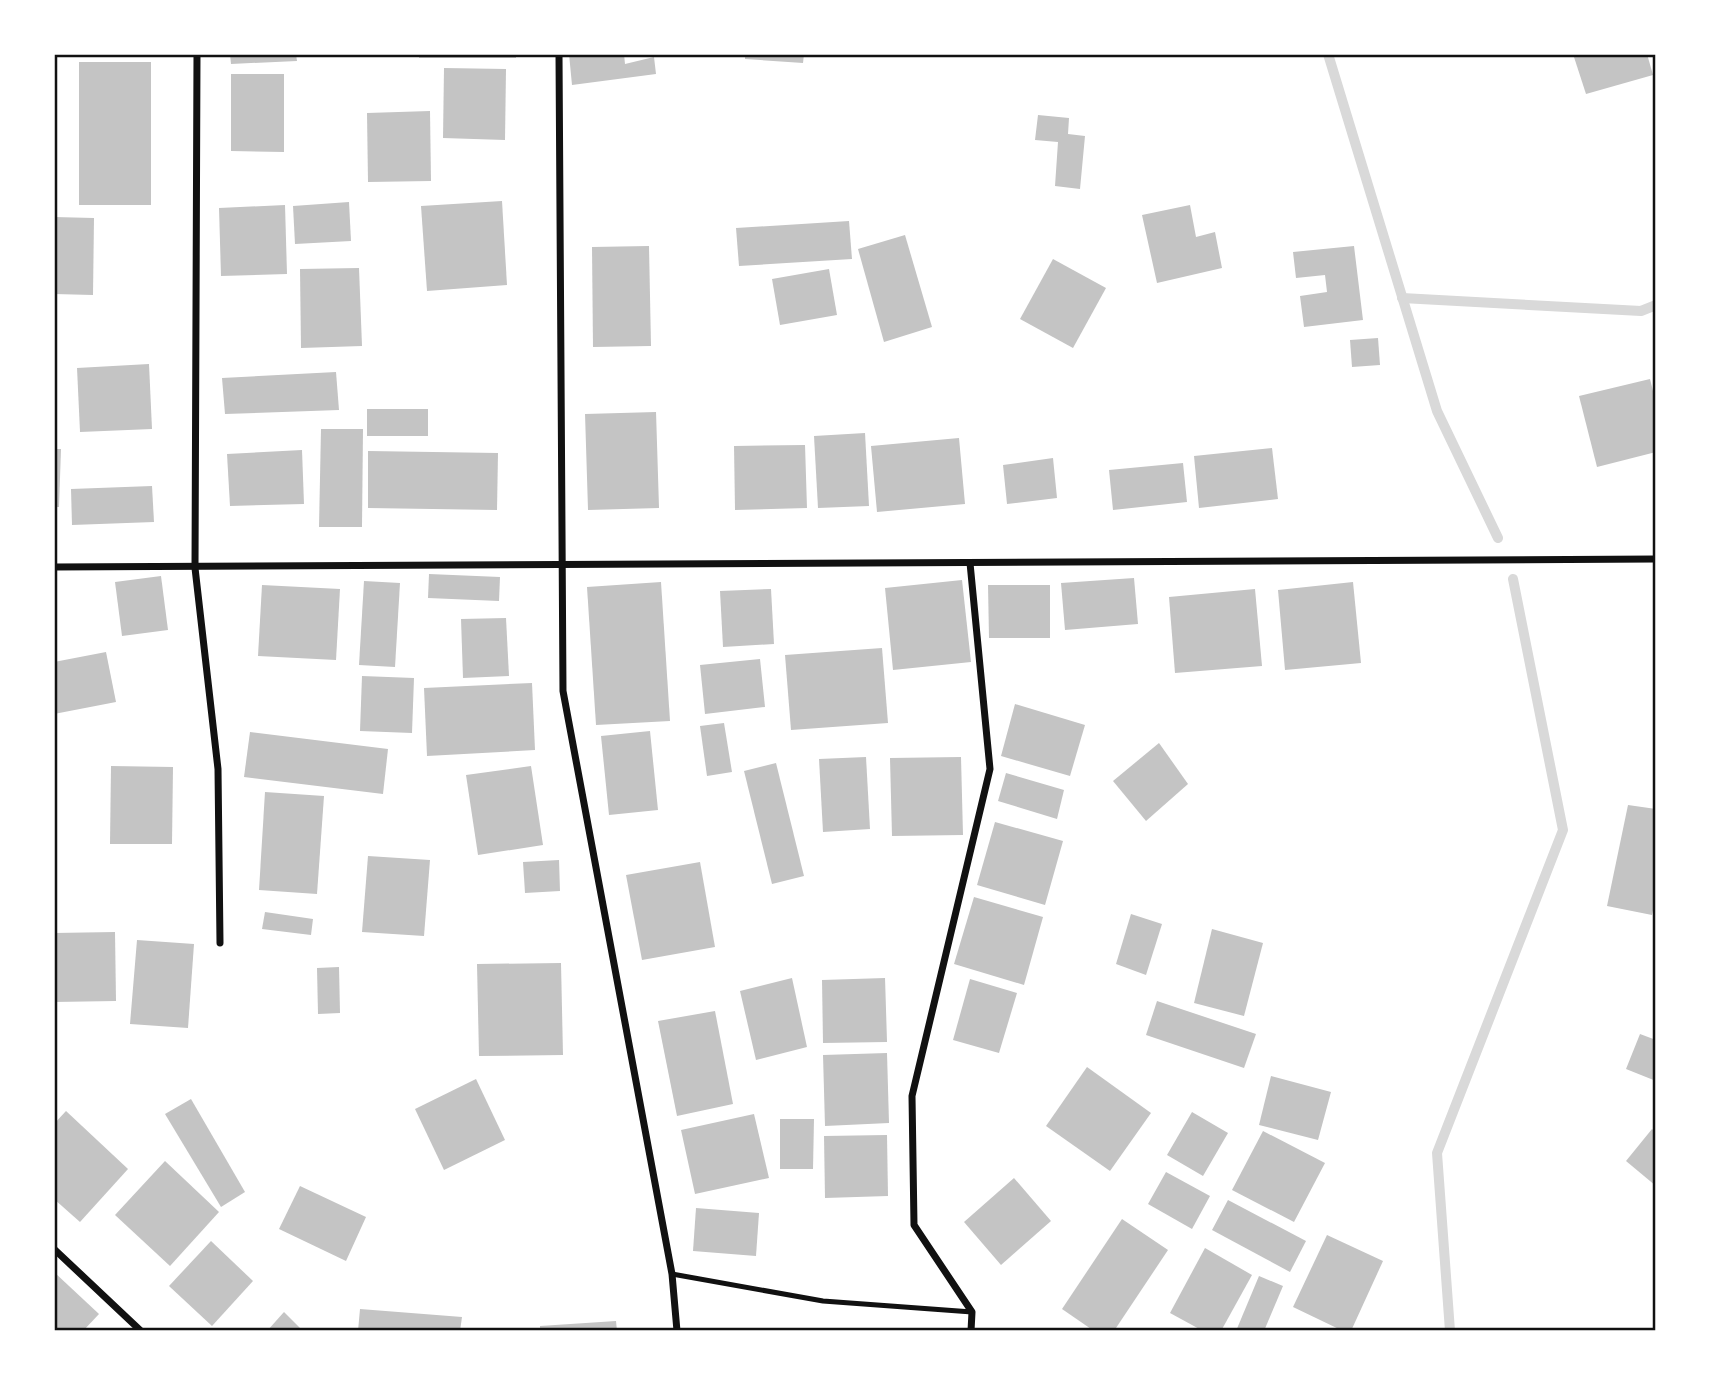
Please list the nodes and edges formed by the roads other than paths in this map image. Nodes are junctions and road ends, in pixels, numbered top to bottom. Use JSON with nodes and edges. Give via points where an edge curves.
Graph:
{"nodes":[{"id":1,"x":197,"y":54,"type":"edge"},
{"id":2,"x":559,"y":54,"type":"edge"},
{"id":3,"x":1656,"y":559,"type":"edge"},
{"id":4,"x":562,"y":563,"type":"junction"},
{"id":5,"x":970,"y":563,"type":"junction"},
{"id":6,"x":54,"y":568,"type":"edge"},
{"id":7,"x":195,"y":568,"type":"junction"},
{"id":8,"x":220,"y":943,"type":"dead end"},
{"id":9,"x":54,"y":1249,"type":"edge"},
{"id":10,"x":672,"y":1274,"type":"junction"},
{"id":11,"x":972,"y":1312,"type":"junction"},
{"id":12,"x":141,"y":1331,"type":"edge"},
{"id":13,"x":677,"y":1331,"type":"edge"},
{"id":14,"x":971,"y":1331,"type":"edge"}],
"edges":[{"from":1,"to":7,"type":"street"},
{"from":2,"to":4,"type":"street"},
{"from":3,"to":5,"type":"street"},
{"from":4,"to":5,"type":"street"},
{"from":4,"to":7,"type":"street"},
{"from":4,"to":10,"type":"street","via":[[563,691]]},
{"from":5,"to":11,"type":"street","via":[[990,769],[912,1096],[914,1225]]},
{"from":6,"to":7,"type":"street"},
{"from":7,"to":8,"type":"street","via":[[218,769]]},
{"from":9,"to":12,"type":"street"},
{"from":10,"to":11,"type":"lane","via":[[823,1301]]},
{"from":10,"to":13,"type":"street"},
{"from":11,"to":14,"type":"street"}]}
